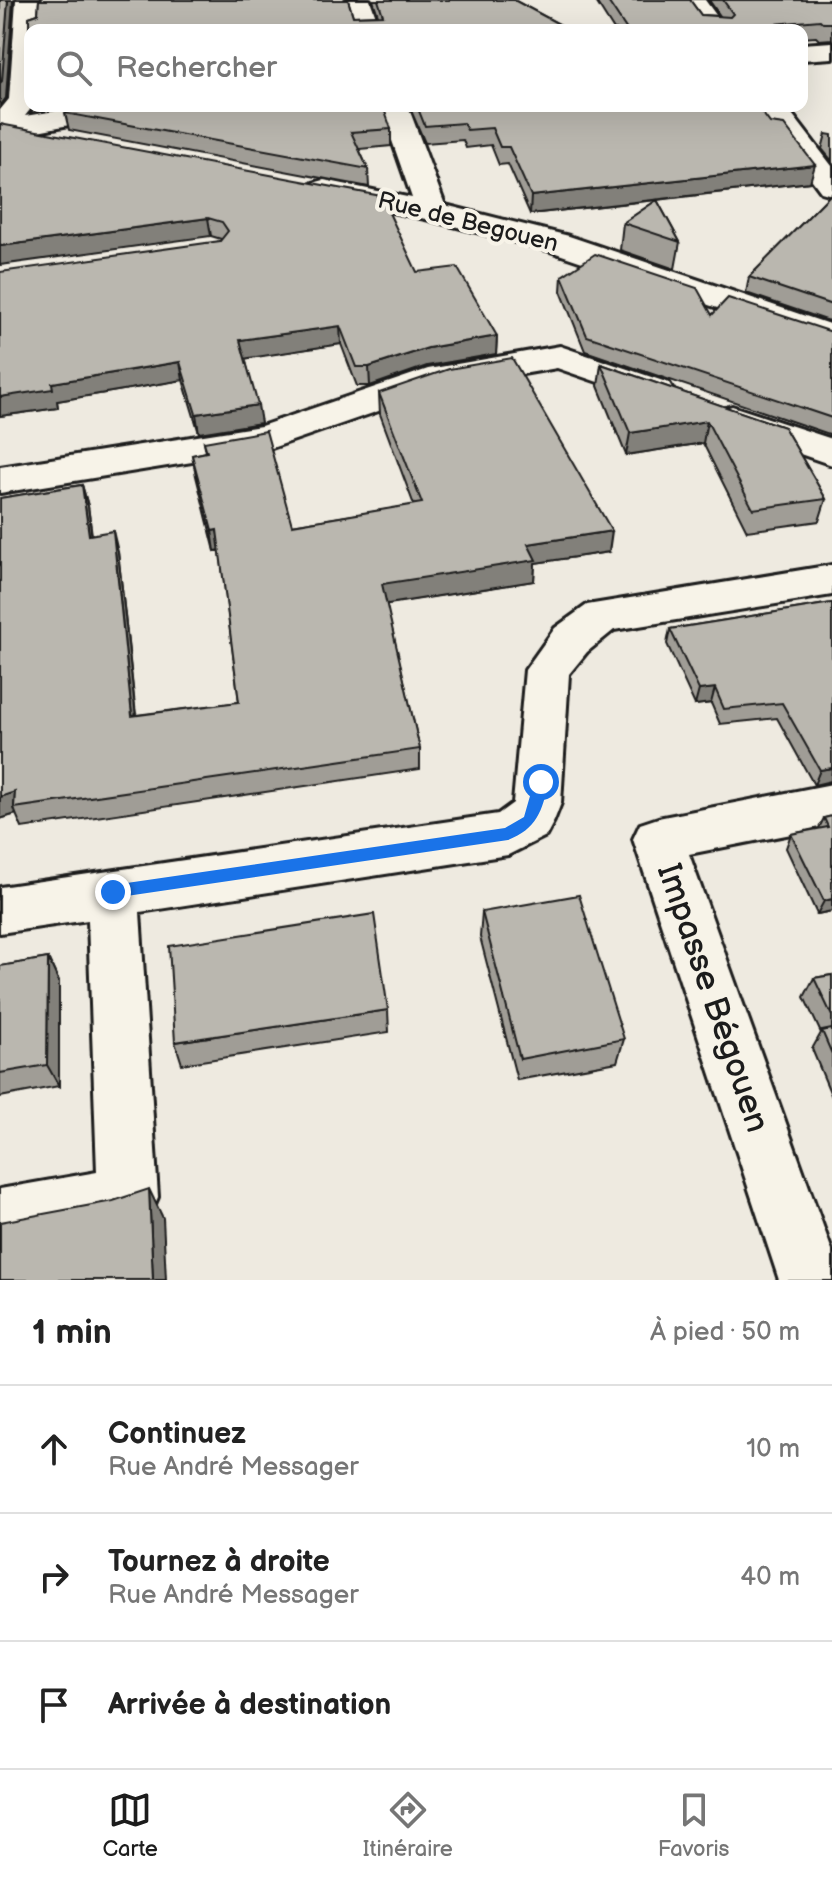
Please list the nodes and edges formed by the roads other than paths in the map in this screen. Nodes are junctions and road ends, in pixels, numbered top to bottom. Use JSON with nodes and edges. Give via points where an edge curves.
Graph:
{"nodes":[{"id":1,"x":28,"y":0,"type":"edge"},
{"id":2,"x":358,"y":0,"type":"edge"},
{"id":3,"x":692,"y":0,"type":"edge"},
{"id":4,"x":27,"y":24,"type":"edge"},
{"id":5,"x":366,"y":24,"type":"edge"},
{"id":6,"x":710,"y":24,"type":"edge"},
{"id":7,"x":832,"y":50,"type":"edge"},
{"id":8,"x":808,"y":52,"type":"edge"},
{"id":9,"x":24,"y":80,"type":"edge"},
{"id":10,"x":113,"y":112,"type":"edge"},
{"id":11,"x":396,"y":112,"type":"edge"},
{"id":12,"x":776,"y":112,"type":"edge"},
{"id":13,"x":0,"y":129,"type":"edge"},
{"id":14,"x":87,"y":144,"type":"edge"},
{"id":15,"x":296,"y":184,"type":"edge"},
{"id":16,"x":832,"y":186,"type":"edge"},
{"id":17,"x":432,"y":211,"type":"junction"},
{"id":18,"x":832,"y":337,"type":"edge"},
{"id":19,"x":832,"y":452,"type":"edge"},
{"id":20,"x":0,"y":480,"type":"edge"},
{"id":21,"x":832,"y":580,"type":"edge"},
{"id":22,"x":832,"y":805,"type":"edge"},
{"id":23,"x":113,"y":892,"type":"junction"},
{"id":24,"x":0,"y":910,"type":"edge"},
{"id":25,"x":0,"y":1220,"type":"edge"},
{"id":26,"x":811,"y":1280,"type":"edge"}],
"edges":[{"from":1,"to":4,"type":"street"},
{"from":2,"to":5,"type":"street"},
{"from":3,"to":6,"type":"street"},
{"from":7,"to":8,"type":"street"},
{"from":9,"to":13,"type":"street","via":[[23,100]]},
{"from":10,"to":13,"type":"street"},
{"from":11,"to":17,"type":"street"},
{"from":12,"to":16,"type":"street"},
{"from":13,"to":14,"type":"street"},
{"from":15,"to":17,"type":"street","name":"Rue de Begouen"},
{"from":17,"to":18,"type":"street","name":"Rue de Begouen","via":[[558,243]]},
{"from":19,"to":20,"type":"street","via":[[560,357],[441,377],[266,438]]},
{"from":21,"to":23,"type":"street","via":[[602,616],[571,640],[547,670],[537,803],[529,821],[508,834]]},
{"from":22,"to":26,"type":"street","name":"Impasse Bégouen","via":[[658,839]]},
{"from":23,"to":24,"type":"street"},
{"from":23,"to":25,"type":"street","via":[[128,1197]]}]}
